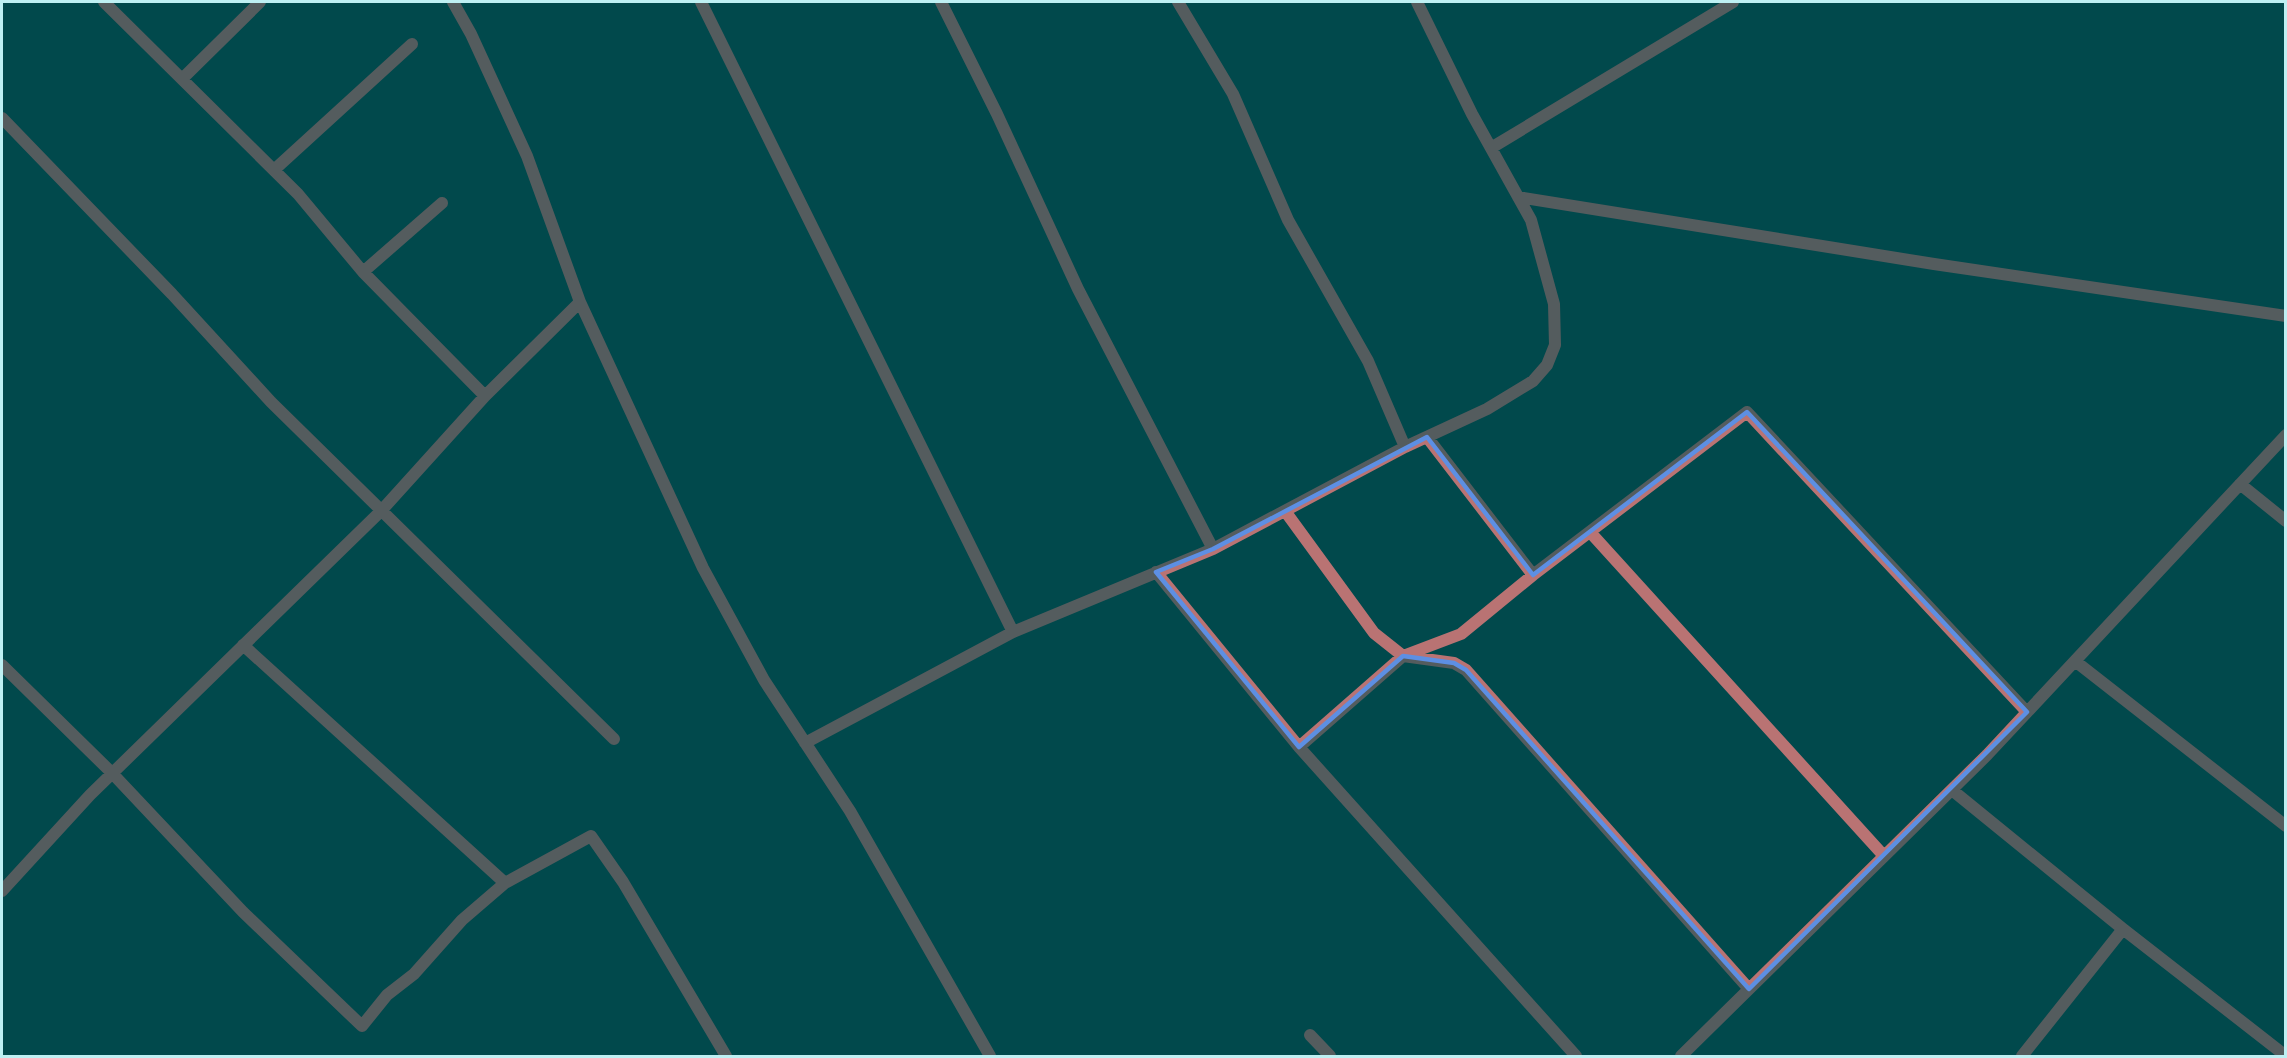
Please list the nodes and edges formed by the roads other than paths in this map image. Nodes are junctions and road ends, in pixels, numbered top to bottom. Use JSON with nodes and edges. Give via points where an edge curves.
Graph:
{"nodes":[{"id":1,"x":104,"y":2,"type":"edge"},
{"id":2,"x":260,"y":2,"type":"edge"},
{"id":3,"x":453,"y":2,"type":"edge"},
{"id":4,"x":701,"y":2,"type":"edge"},
{"id":5,"x":941,"y":2,"type":"edge"},
{"id":6,"x":1178,"y":2,"type":"edge"},
{"id":7,"x":1417,"y":2,"type":"edge"},
{"id":8,"x":1733,"y":2,"type":"edge"},
{"id":9,"x":412,"y":44,"type":"dead end"},
{"id":10,"x":183,"y":79,"type":"junction"},
{"id":11,"x":2,"y":118,"type":"edge"},
{"id":12,"x":1491,"y":148,"type":"junction"},
{"id":13,"x":274,"y":170,"type":"junction"},
{"id":14,"x":1518,"y":197,"type":"junction"},
{"id":15,"x":442,"y":203,"type":"dead end"},
{"id":16,"x":363,"y":272,"type":"junction"},
{"id":17,"x":580,"y":302,"type":"junction"},
{"id":18,"x":2286,"y":316,"type":"edge"},
{"id":19,"x":485,"y":396,"type":"junction"},
{"id":20,"x":2286,"y":435,"type":"edge"},
{"id":21,"x":1427,"y":437,"type":"junction"},
{"id":22,"x":1405,"y":447,"type":"junction"},
{"id":23,"x":2240,"y":484,"type":"junction"},
{"id":24,"x":381,"y":511,"type":"junction"},
{"id":25,"x":1285,"y":512,"type":"junction"},
{"id":26,"x":2286,"y":521,"type":"edge"},
{"id":27,"x":1590,"y":532,"type":"junction"},
{"id":28,"x":1213,"y":549,"type":"junction"},
{"id":29,"x":1156,"y":572,"type":"junction"},
{"id":30,"x":1533,"y":575,"type":"junction"},
{"id":31,"x":1013,"y":632,"type":"junction"},
{"id":32,"x":243,"y":645,"type":"junction"},
{"id":33,"x":1403,"y":656,"type":"junction"},
{"id":34,"x":2075,"y":661,"type":"junction"},
{"id":35,"x":2,"y":665,"type":"edge"},
{"id":36,"x":2027,"y":712,"type":"junction"},
{"id":37,"x":614,"y":739,"type":"dead end"},
{"id":38,"x":805,"y":743,"type":"junction"},
{"id":39,"x":1299,"y":747,"type":"junction"},
{"id":40,"x":112,"y":773,"type":"junction"},
{"id":41,"x":1952,"y":790,"type":"junction"},
{"id":42,"x":2286,"y":826,"type":"edge"},
{"id":43,"x":1884,"y":856,"type":"junction"},
{"id":44,"x":505,"y":883,"type":"junction"},
{"id":45,"x":2,"y":891,"type":"edge"},
{"id":46,"x":2123,"y":929,"type":"junction"},
{"id":47,"x":1749,"y":989,"type":"junction"},
{"id":48,"x":1310,"y":1035,"type":"dead end"},
{"id":49,"x":726,"y":1056,"type":"edge"},
{"id":50,"x":990,"y":1056,"type":"edge"},
{"id":51,"x":1330,"y":1056,"type":"edge"},
{"id":52,"x":1576,"y":1056,"type":"edge"},
{"id":53,"x":1681,"y":1056,"type":"edge"},
{"id":54,"x":2022,"y":1056,"type":"edge"},
{"id":55,"x":2286,"y":1056,"type":"edge"}],
"edges":[{"from":1,"to":10,"type":"street"},
{"from":2,"to":10,"type":"street"},
{"from":3,"to":17,"type":"street","via":[[527,156]]},
{"from":4,"to":31,"type":"street"},
{"from":5,"to":28,"type":"street","via":[[1078,289]]},
{"from":6,"to":22,"type":"street","via":[[1233,94],[1288,220],[1368,361]]},
{"from":7,"to":12,"type":"street"},
{"from":8,"to":12,"type":"street"},
{"from":9,"to":13,"type":"street"},
{"from":10,"to":13,"type":"street"},
{"from":11,"to":24,"type":"street","via":[[271,402]]},
{"from":12,"to":14,"type":"street"},
{"from":13,"to":16,"type":"street"},
{"from":14,"to":18,"type":"street"},
{"from":14,"to":21,"type":"street","via":[[1531,220],[1554,304],[1555,345],[1547,365],[1533,381],[1487,410]]},
{"from":15,"to":16,"type":"street"},
{"from":16,"to":19,"type":"street"},
{"from":17,"to":19,"type":"street"},
{"from":17,"to":38,"type":"street","via":[[703,568],[764,680]]},
{"from":19,"to":24,"type":"street"},
{"from":20,"to":23,"type":"street"},
{"from":21,"to":22,"type":"street"},
{"from":21,"to":30,"type":"street"},
{"from":22,"to":25,"type":"street"},
{"from":23,"to":26,"type":"street"},
{"from":23,"to":34,"type":"street"},
{"from":24,"to":32,"type":"street"},
{"from":24,"to":37,"type":"street"},
{"from":25,"to":28,"type":"street"},
{"from":25,"to":33,"type":"street","via":[[1374,633]]},
{"from":27,"to":30,"type":"street"},
{"from":27,"to":36,"type":"street","via":[[1747,412]]},
{"from":27,"to":43,"type":"street"},
{"from":28,"to":29,"type":"street"},
{"from":29,"to":31,"type":"street"},
{"from":29,"to":39,"type":"street"},
{"from":30,"to":33,"type":"street","via":[[1461,634]]},
{"from":31,"to":38,"type":"street"},
{"from":32,"to":40,"type":"street"},
{"from":32,"to":44,"type":"street"},
{"from":33,"to":39,"type":"street"},
{"from":33,"to":47,"type":"street","via":[[1454,663],[1466,670]]},
{"from":34,"to":36,"type":"street"},
{"from":34,"to":42,"type":"street"},
{"from":35,"to":40,"type":"street"},
{"from":36,"to":41,"type":"street"},
{"from":38,"to":50,"type":"street","via":[[850,811]]},
{"from":39,"to":52,"type":"street"},
{"from":40,"to":44,"type":"street","via":[[243,912],[362,1026],[387,994],[414,974],[462,920]]},
{"from":40,"to":45,"type":"street"},
{"from":41,"to":43,"type":"street"},
{"from":41,"to":46,"type":"street"},
{"from":43,"to":47,"type":"street"},
{"from":44,"to":49,"type":"street","via":[[591,836],[623,882]]},
{"from":46,"to":54,"type":"street"},
{"from":46,"to":55,"type":"street"},
{"from":47,"to":53,"type":"street"},
{"from":48,"to":51,"type":"street"}]}
